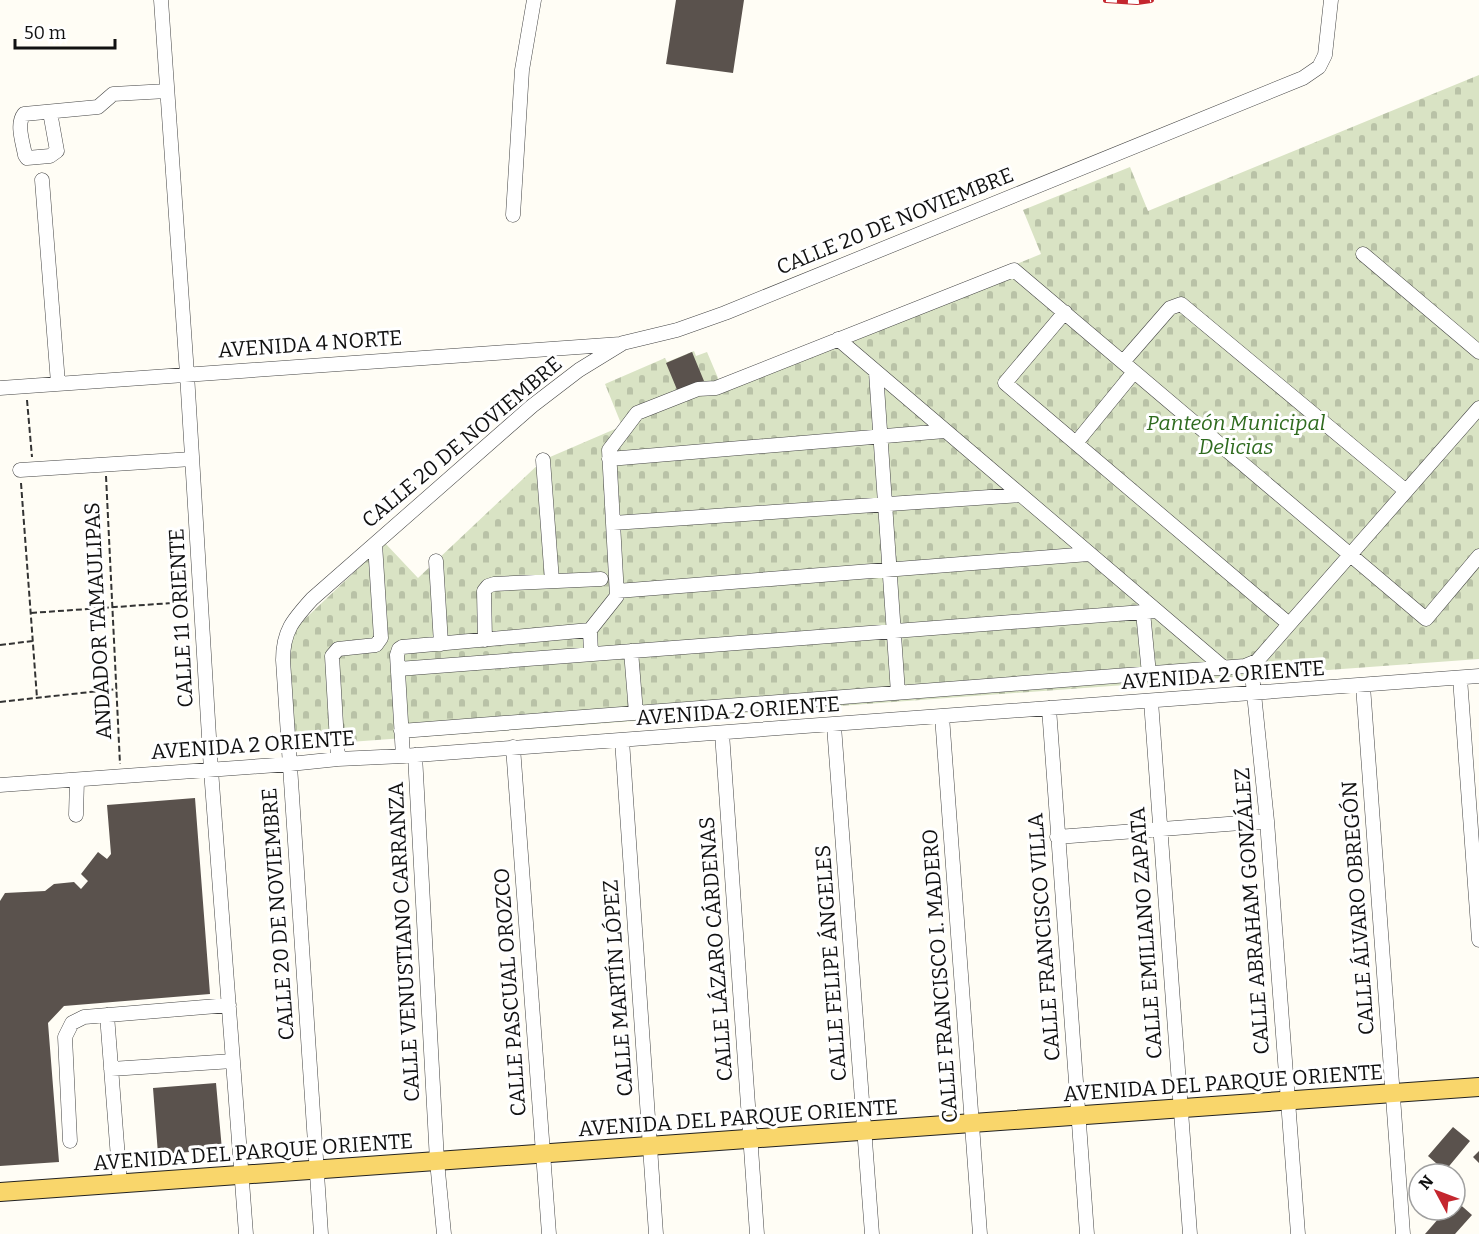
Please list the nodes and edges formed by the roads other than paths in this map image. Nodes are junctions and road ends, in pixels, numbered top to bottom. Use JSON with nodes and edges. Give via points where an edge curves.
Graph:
{"nodes":[{"id":1,"x":160,"y":0,"type":"edge"},
{"id":2,"x":534,"y":0,"type":"edge"},
{"id":3,"x":1331,"y":0,"type":"edge"},
{"id":4,"x":167,"y":91,"type":"junction"},
{"id":5,"x":50,"y":112,"type":"dead end"},
{"id":6,"x":42,"y":180,"type":"dead end"},
{"id":7,"x":513,"y":215,"type":"dead end"},
{"id":8,"x":1363,"y":254,"type":"dead end"},
{"id":9,"x":1065,"y":312,"type":"junction"},
{"id":10,"x":838,"y":339,"type":"junction"},
{"id":11,"x":623,"y":344,"type":"junction"},
{"id":12,"x":1479,"y":352,"type":"edge"},
{"id":13,"x":1123,"y":362,"type":"junction"},
{"id":14,"x":876,"y":372,"type":"junction"},
{"id":15,"x":1134,"y":372,"type":"junction"},
{"id":16,"x":187,"y":374,"type":"junction"},
{"id":17,"x":58,"y":384,"type":"junction"},
{"id":18,"x":0,"y":388,"type":"edge"},
{"id":19,"x":1479,"y":408,"type":"edge"},
{"id":20,"x":945,"y":431,"type":"junction"},
{"id":21,"x":880,"y":436,"type":"junction"},
{"id":22,"x":1076,"y":442,"type":"junction"},
{"id":23,"x":192,"y":459,"type":"junction"},
{"id":24,"x":609,"y":459,"type":"junction"},
{"id":25,"x":543,"y":460,"type":"dead end"},
{"id":26,"x":27,"y":470,"type":"road end"},
{"id":27,"x":1406,"y":491,"type":"junction"},
{"id":28,"x":1020,"y":495,"type":"junction"},
{"id":29,"x":885,"y":504,"type":"junction"},
{"id":30,"x":613,"y":523,"type":"junction"},
{"id":31,"x":375,"y":544,"type":"junction"},
{"id":32,"x":1089,"y":554,"type":"junction"},
{"id":33,"x":1350,"y":554,"type":"junction"},
{"id":34,"x":1479,"y":556,"type":"edge"},
{"id":35,"x":436,"y":561,"type":"dead end"},
{"id":36,"x":889,"y":569,"type":"junction"},
{"id":37,"x":601,"y":579,"type":"dead end"},
{"id":38,"x":552,"y":581,"type":"junction"},
{"id":39,"x":617,"y":591,"type":"junction"},
{"id":40,"x":1150,"y":611,"type":"junction"},
{"id":41,"x":1289,"y":624,"type":"junction"},
{"id":42,"x":590,"y":630,"type":"junction"},
{"id":43,"x":893,"y":631,"type":"junction"},
{"id":44,"x":485,"y":640,"type":"junction"},
{"id":45,"x":441,"y":644,"type":"junction"},
{"id":46,"x":632,"y":651,"type":"junction"},
{"id":47,"x":591,"y":654,"type":"junction"},
{"id":48,"x":1251,"y":664,"type":"junction"},
{"id":49,"x":1224,"y":668,"type":"junction"},
{"id":50,"x":398,"y":669,"type":"junction"},
{"id":51,"x":1149,"y":674,"type":"junction"},
{"id":52,"x":1479,"y":676,"type":"edge"},
{"id":53,"x":1460,"y":678,"type":"junction"},
{"id":54,"x":1363,"y":686,"type":"junction"},
{"id":55,"x":898,"y":693,"type":"junction"},
{"id":56,"x":1254,"y":693,"type":"junction"},
{"id":57,"x":1150,"y":701,"type":"junction"},
{"id":58,"x":1049,"y":708,"type":"junction"},
{"id":59,"x":636,"y":713,"type":"junction"},
{"id":60,"x":942,"y":716,"type":"junction"},
{"id":61,"x":834,"y":726,"type":"junction"},
{"id":62,"x":401,"y":731,"type":"junction"},
{"id":63,"x":722,"y":733,"type":"junction"},
{"id":64,"x":621,"y":740,"type":"junction"},
{"id":65,"x":513,"y":747,"type":"junction"},
{"id":66,"x":409,"y":756,"type":"junction"},
{"id":67,"x":338,"y":759,"type":"junction"},
{"id":68,"x":290,"y":764,"type":"junction"},
{"id":69,"x":211,"y":770,"type":"junction"},
{"id":70,"x":77,"y":780,"type":"junction"},
{"id":71,"x":0,"y":785,"type":"edge"},
{"id":72,"x":76,"y":815,"type":"dead end"},
{"id":73,"x":1267,"y":821,"type":"junction"},
{"id":74,"x":1159,"y":829,"type":"junction"},
{"id":75,"x":1057,"y":837,"type":"junction"},
{"id":76,"x":1479,"y":940,"type":"edge"},
{"id":77,"x":229,"y":1005,"type":"junction"},
{"id":78,"x":107,"y":1015,"type":"junction"},
{"id":79,"x":233,"y":1061,"type":"junction"},
{"id":80,"x":111,"y":1069,"type":"junction"},
{"id":81,"x":1479,"y":1087,"type":"edge"},
{"id":82,"x":1392,"y":1093,"type":"junction"},
{"id":83,"x":1287,"y":1099,"type":"junction"},
{"id":84,"x":1180,"y":1108,"type":"junction"},
{"id":85,"x":1078,"y":1116,"type":"junction"},
{"id":86,"x":972,"y":1124,"type":"junction"},
{"id":87,"x":865,"y":1131,"type":"junction"},
{"id":88,"x":750,"y":1138,"type":"junction"},
{"id":89,"x":70,"y":1141,"type":"dead end"},
{"id":90,"x":650,"y":1146,"type":"junction"},
{"id":91,"x":543,"y":1154,"type":"junction"},
{"id":92,"x":436,"y":1161,"type":"junction"},
{"id":93,"x":316,"y":1170,"type":"junction"},
{"id":94,"x":242,"y":1175,"type":"junction"},
{"id":95,"x":120,"y":1184,"type":"junction"},
{"id":96,"x":0,"y":1192,"type":"edge"},
{"id":97,"x":246,"y":1234,"type":"edge"},
{"id":98,"x":321,"y":1234,"type":"edge"},
{"id":99,"x":444,"y":1234,"type":"edge"},
{"id":100,"x":549,"y":1234,"type":"edge"},
{"id":101,"x":656,"y":1234,"type":"edge"},
{"id":102,"x":757,"y":1234,"type":"edge"},
{"id":103,"x":872,"y":1234,"type":"edge"},
{"id":104,"x":980,"y":1234,"type":"edge"},
{"id":105,"x":1087,"y":1234,"type":"edge"},
{"id":106,"x":1190,"y":1234,"type":"edge"},
{"id":107,"x":1298,"y":1234,"type":"edge"},
{"id":108,"x":1403,"y":1234,"type":"edge"}],
"edges":[{"from":1,"to":4,"type":"street","name":"CALLE 11 ORIENTE"},
{"from":2,"to":7,"type":"street","via":[[522,70]]},
{"from":3,"to":11,"type":"street","name":"CALLE 20 DE NOVIEMBRE","via":[[1322,61],[1303,78],[725,313]]},
{"from":4,"to":5,"type":"street","via":[[113,94],[98,107]]},
{"from":4,"to":16,"type":"street","name":"CALLE 11 ORIENTE"},
{"from":6,"to":17,"type":"street"},
{"from":8,"to":12,"type":"street"},
{"from":9,"to":10,"type":"street","via":[[1014,270]]},
{"from":9,"to":13,"type":"street"},
{"from":9,"to":22,"type":"street","via":[[1005,383]]},
{"from":10,"to":14,"type":"street"},
{"from":10,"to":24,"type":"street","via":[[716,388],[698,389],[637,413],[609,450]]},
{"from":11,"to":16,"type":"street","name":"AVENIDA 4 NORTE"},
{"from":11,"to":31,"type":"street","name":"CALLE 20 DE NOVIEMBRE","via":[[579,370],[532,406]]},
{"from":13,"to":15,"type":"street"},
{"from":13,"to":27,"type":"street","via":[[1170,308],[1181,304]]},
{"from":14,"to":20,"type":"street"},
{"from":14,"to":21,"type":"street"},
{"from":15,"to":22,"type":"street"},
{"from":15,"to":33,"type":"street"},
{"from":16,"to":17,"type":"street","name":"AVENIDA 4 NORTE"},
{"from":16,"to":23,"type":"street","name":"CALLE 11 ORIENTE"},
{"from":17,"to":18,"type":"street","name":"AVENIDA 4 NORTE"},
{"from":19,"to":27,"type":"street"},
{"from":20,"to":21,"type":"street"},
{"from":20,"to":28,"type":"street"},
{"from":21,"to":24,"type":"street"},
{"from":21,"to":29,"type":"street"},
{"from":22,"to":41,"type":"street"},
{"from":23,"to":26,"type":"street"},
{"from":23,"to":69,"type":"street","name":"CALLE 11 ORIENTE"},
{"from":24,"to":30,"type":"street"},
{"from":25,"to":38,"type":"street"},
{"from":27,"to":33,"type":"street"},
{"from":28,"to":29,"type":"street"},
{"from":28,"to":32,"type":"street"},
{"from":29,"to":30,"type":"street"},
{"from":29,"to":36,"type":"street"},
{"from":30,"to":39,"type":"street"},
{"from":31,"to":67,"type":"street","via":[[381,638],[376,645],[338,649],[332,656]]},
{"from":31,"to":68,"type":"street","name":"CALLE 20 DE NOVIEMBRE","via":[[312,599],[288,627],[283,660]]},
{"from":32,"to":36,"type":"street"},
{"from":32,"to":40,"type":"street"},
{"from":33,"to":34,"type":"street","via":[[1426,619]]},
{"from":33,"to":41,"type":"street"},
{"from":35,"to":45,"type":"street"},
{"from":36,"to":39,"type":"street"},
{"from":36,"to":43,"type":"street"},
{"from":37,"to":38,"type":"street"},
{"from":38,"to":44,"type":"street","via":[[488,586],[484,591]]},
{"from":39,"to":42,"type":"street"},
{"from":40,"to":43,"type":"street"},
{"from":40,"to":49,"type":"street"},
{"from":40,"to":51,"type":"street"},
{"from":41,"to":48,"type":"street"},
{"from":42,"to":44,"type":"street"},
{"from":42,"to":47,"type":"street"},
{"from":43,"to":46,"type":"street"},
{"from":43,"to":55,"type":"street"},
{"from":44,"to":45,"type":"street"},
{"from":45,"to":50,"type":"street","via":[[402,647],[397,655]]},
{"from":46,"to":47,"type":"street"},
{"from":46,"to":59,"type":"street"},
{"from":47,"to":50,"type":"street"},
{"from":48,"to":49,"type":"street"},
{"from":48,"to":56,"type":"street","name":"CALLE ABRAHAM GONZÁLEZ"},
{"from":49,"to":51,"type":"street"},
{"from":50,"to":62,"type":"street","name":"CALLE VENUSTIANO CARRANZA"},
{"from":51,"to":55,"type":"street"},
{"from":52,"to":53,"type":"street","name":"AVENIDA 2 ORIENTE"},
{"from":53,"to":54,"type":"street","name":"AVENIDA 2 ORIENTE"},
{"from":53,"to":76,"type":"street"},
{"from":54,"to":56,"type":"street","name":"AVENIDA 2 ORIENTE"},
{"from":54,"to":82,"type":"street","name":"CALLE ÁLVARO OBREGÓN"},
{"from":55,"to":59,"type":"street"},
{"from":56,"to":57,"type":"street","name":"AVENIDA 2 ORIENTE"},
{"from":56,"to":73,"type":"street","name":"CALLE ABRAHAM GONZÁLEZ"},
{"from":57,"to":58,"type":"street","name":"AVENIDA 2 ORIENTE"},
{"from":57,"to":74,"type":"street","name":"CALLE EMILIANO ZAPATA"},
{"from":58,"to":60,"type":"street","name":"AVENIDA 2 ORIENTE"},
{"from":58,"to":75,"type":"street","name":"CALLE FRANCISCO VILLA"},
{"from":59,"to":62,"type":"street"},
{"from":60,"to":61,"type":"street","name":"AVENIDA 2 ORIENTE"},
{"from":60,"to":86,"type":"street","name":"CALLE FRANCISCO I. MADERO"},
{"from":61,"to":63,"type":"street","name":"AVENIDA 2 ORIENTE"},
{"from":61,"to":87,"type":"street","name":"CALLE FELIPE ÁNGELES"},
{"from":62,"to":66,"type":"street","name":"CALLE VENUSTIANO CARRANZA"},
{"from":63,"to":64,"type":"street","name":"AVENIDA 2 ORIENTE"},
{"from":63,"to":88,"type":"street","name":"CALLE LÁZARO CÁRDENAS"},
{"from":64,"to":65,"type":"street","name":"AVENIDA 2 ORIENTE"},
{"from":64,"to":90,"type":"street","name":"CALLE MARTÍN LÓPEZ"},
{"from":65,"to":66,"type":"street","name":"AVENIDA 2 ORIENTE"},
{"from":65,"to":91,"type":"street","name":"CALLE PASCUAL OROZCO"},
{"from":66,"to":67,"type":"street","name":"AVENIDA 2 ORIENTE"},
{"from":66,"to":92,"type":"street","name":"CALLE VENUSTIANO CARRANZA"},
{"from":67,"to":68,"type":"street","name":"AVENIDA 2 ORIENTE"},
{"from":68,"to":69,"type":"street","name":"AVENIDA 2 ORIENTE"},
{"from":68,"to":93,"type":"street","name":"CALLE 20 DE NOVIEMBRE"},
{"from":69,"to":70,"type":"street","name":"AVENIDA 2 ORIENTE"},
{"from":69,"to":77,"type":"street","name":"CALLE 11 ORIENTE"},
{"from":70,"to":71,"type":"street","name":"AVENIDA 2 ORIENTE"},
{"from":70,"to":72,"type":"street"},
{"from":73,"to":74,"type":"street"},
{"from":73,"to":83,"type":"street","name":"CALLE ABRAHAM GONZÁLEZ"},
{"from":74,"to":75,"type":"street"},
{"from":74,"to":84,"type":"street","name":"CALLE EMILIANO ZAPATA"},
{"from":75,"to":85,"type":"street","name":"CALLE FRANCISCO VILLA"},
{"from":77,"to":78,"type":"street"},
{"from":77,"to":79,"type":"street","name":"CALLE 11 ORIENTE"},
{"from":78,"to":80,"type":"street"},
{"from":78,"to":89,"type":"street","via":[[77,1019],[66,1032]]},
{"from":79,"to":80,"type":"street"},
{"from":79,"to":94,"type":"street","name":"CALLE 11 ORIENTE"},
{"from":80,"to":95,"type":"street"},
{"from":81,"to":82,"type":"main road","name":"AVENIDA DEL PARQUE ORIENTE"},
{"from":82,"to":83,"type":"main road","name":"AVENIDA DEL PARQUE ORIENTE"},
{"from":82,"to":108,"type":"street","name":"CALLE ÁLVARO OBREGÓN"},
{"from":83,"to":84,"type":"main road","name":"AVENIDA DEL PARQUE ORIENTE"},
{"from":83,"to":107,"type":"street","name":"CALLE ABRAHAM GONZÁLEZ"},
{"from":84,"to":85,"type":"main road","name":"AVENIDA DEL PARQUE ORIENTE"},
{"from":84,"to":106,"type":"street","name":"CALLE EMILIANO ZAPATA"},
{"from":85,"to":86,"type":"main road","name":"AVENIDA DEL PARQUE ORIENTE"},
{"from":85,"to":105,"type":"street","name":"CALLE FRANCISCO VILLA"},
{"from":86,"to":87,"type":"main road","name":"AVENIDA DEL PARQUE ORIENTE"},
{"from":86,"to":104,"type":"street","name":"CALLE FRANCISCO I. MADERO"},
{"from":87,"to":88,"type":"main road","name":"AVENIDA DEL PARQUE ORIENTE"},
{"from":87,"to":103,"type":"street","name":"CALLE FELIPE ÁNGELES"},
{"from":88,"to":90,"type":"main road","name":"AVENIDA DEL PARQUE ORIENTE"},
{"from":88,"to":102,"type":"street","name":"CALLE LÁZARO CÁRDENAS"},
{"from":90,"to":91,"type":"main road","name":"AVENIDA DEL PARQUE ORIENTE"},
{"from":90,"to":101,"type":"street","name":"CALLE MARTÍN LÓPEZ"},
{"from":91,"to":92,"type":"main road","name":"AVENIDA DEL PARQUE ORIENTE"},
{"from":91,"to":100,"type":"street","name":"CALLE PASCUAL OROZCO"},
{"from":92,"to":93,"type":"main road","name":"AVENIDA DEL PARQUE ORIENTE"},
{"from":92,"to":99,"type":"street","name":"CALLE VENUSTIANO CARRANZA"},
{"from":93,"to":94,"type":"main road","name":"AVENIDA DEL PARQUE ORIENTE"},
{"from":93,"to":98,"type":"street","name":"CALLE 20 DE NOVIEMBRE"},
{"from":94,"to":95,"type":"main road","name":"AVENIDA DEL PARQUE ORIENTE"},
{"from":94,"to":97,"type":"street","name":"CALLE 11 ORIENTE"},
{"from":95,"to":96,"type":"main road","name":"AVENIDA DEL PARQUE ORIENTE"}]}
